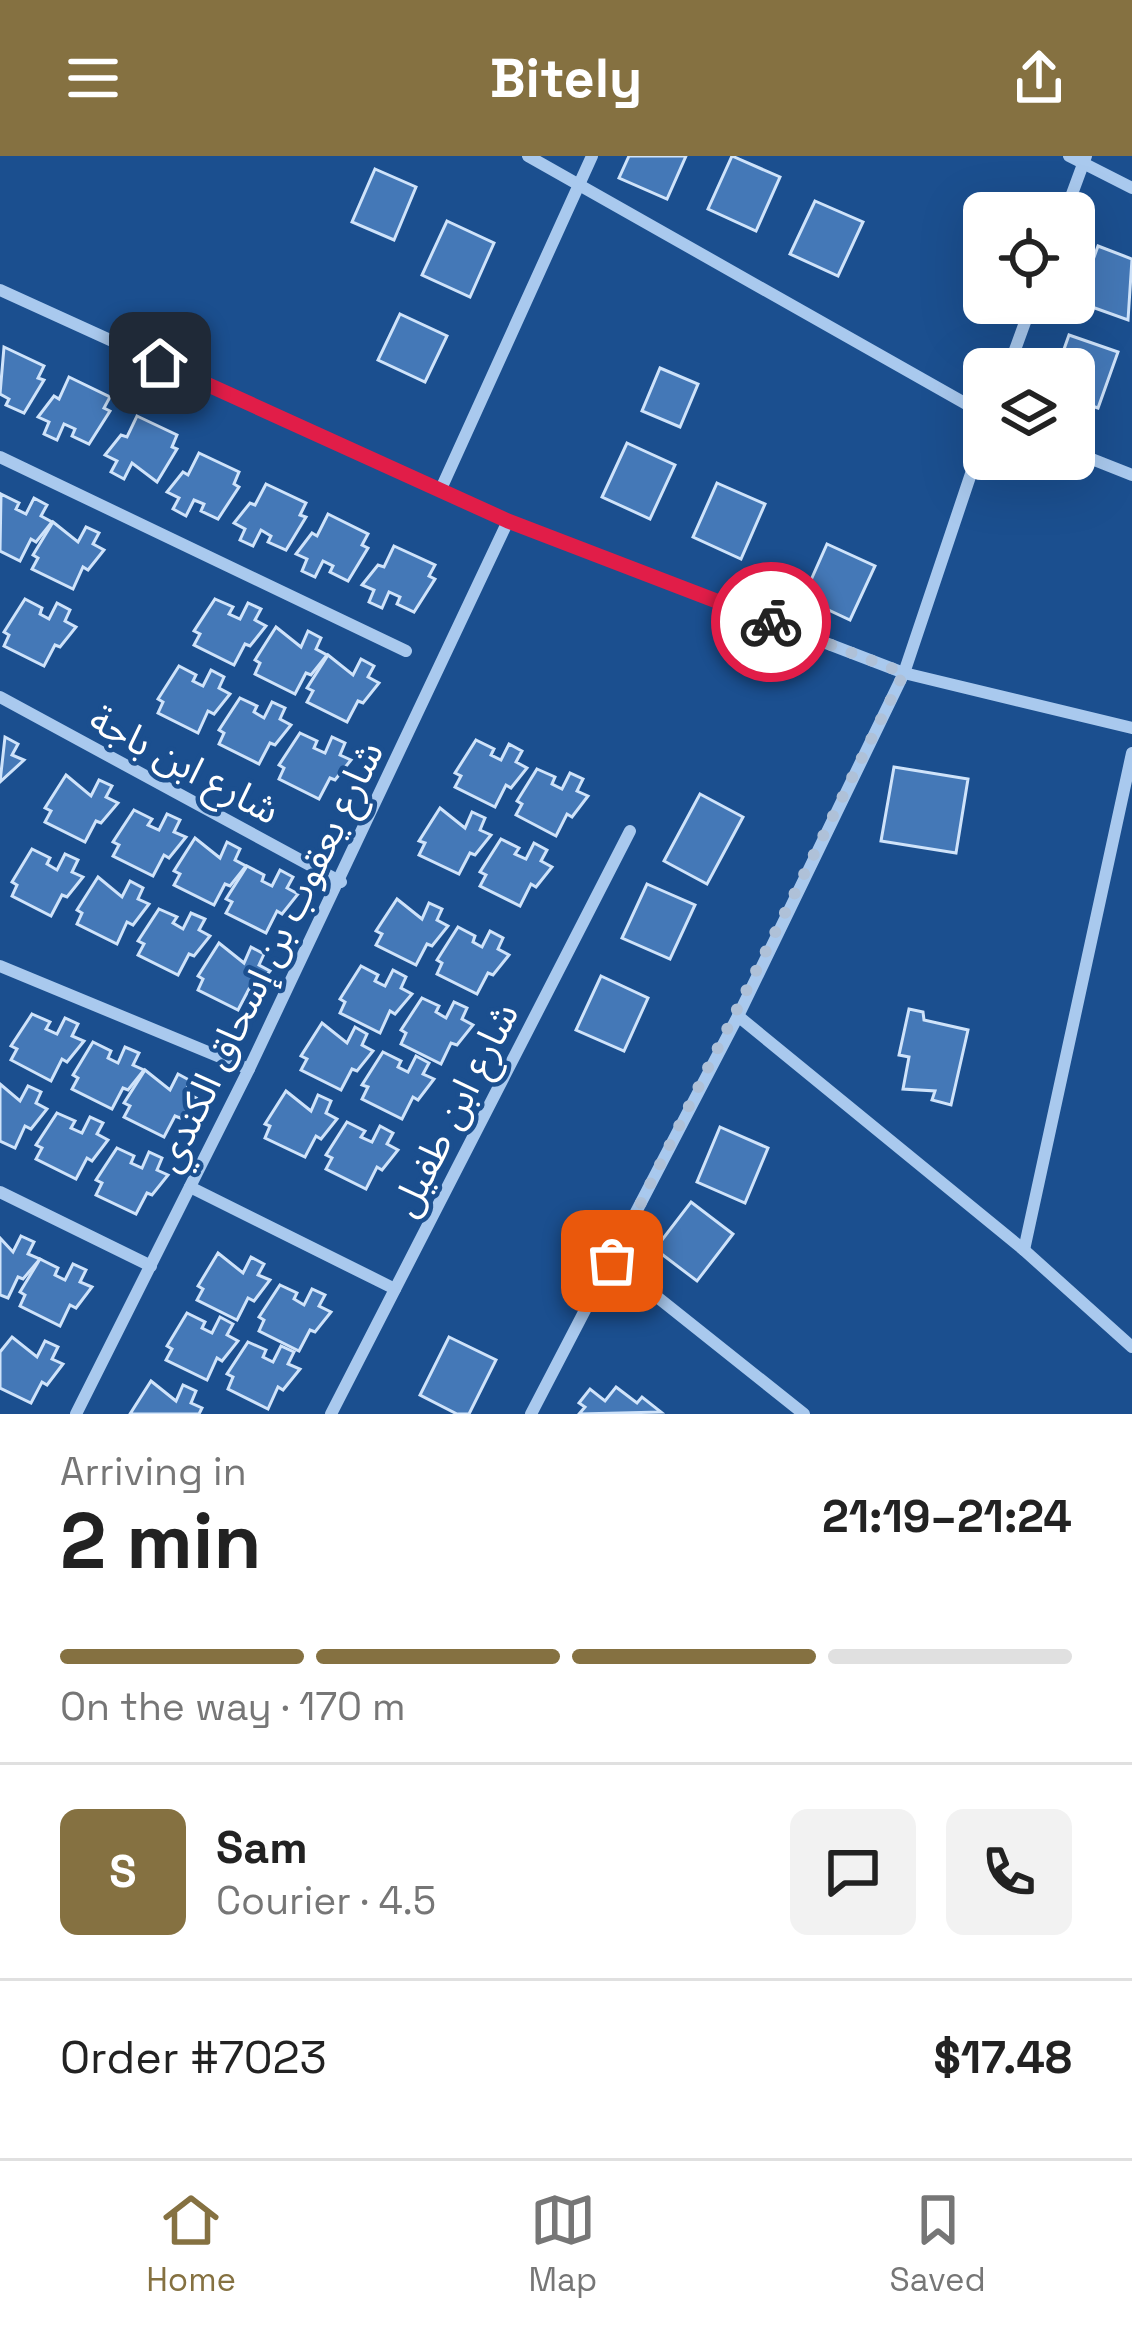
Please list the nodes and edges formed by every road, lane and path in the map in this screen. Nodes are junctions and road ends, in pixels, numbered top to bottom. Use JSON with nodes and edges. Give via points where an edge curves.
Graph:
{"nodes":[{"id":1,"x":528,"y":156,"type":"edge"},
{"id":2,"x":592,"y":156,"type":"edge"},
{"id":3,"x":1079,"y":159,"type":"edge"},
{"id":4,"x":583,"y":182,"type":"junction"},
{"id":5,"x":1132,"y":188,"type":"edge"},
{"id":6,"x":1070,"y":192,"type":"edge"},
{"id":7,"x":0,"y":290,"type":"edge"},
{"id":8,"x":963,"y":402,"type":"edge"},
{"id":9,"x":0,"y":457,"type":"edge"},
{"id":10,"x":1095,"y":460,"type":"edge"},
{"id":11,"x":1132,"y":475,"type":"edge"},
{"id":12,"x":969,"y":480,"type":"edge"},
{"id":13,"x":440,"y":491,"type":"junction"},
{"id":14,"x":508,"y":521,"type":"junction"},
{"id":15,"x":406,"y":651,"type":"dead end"},
{"id":16,"x":904,"y":673,"type":"junction"},
{"id":17,"x":0,"y":697,"type":"edge"},
{"id":18,"x":1132,"y":728,"type":"edge"},
{"id":19,"x":1132,"y":753,"type":"edge"},
{"id":20,"x":630,"y":831,"type":"dead end"},
{"id":21,"x":339,"y":881,"type":"junction"},
{"id":22,"x":0,"y":965,"type":"edge"},
{"id":23,"x":738,"y":1016,"type":"junction"},
{"id":24,"x":249,"y":1069,"type":"junction"},
{"id":25,"x":190,"y":1187,"type":"junction"},
{"id":26,"x":0,"y":1192,"type":"edge"},
{"id":27,"x":1024,"y":1250,"type":"junction"},
{"id":28,"x":612,"y":1261,"type":"junction"},
{"id":29,"x":151,"y":1266,"type":"junction"},
{"id":30,"x":395,"y":1289,"type":"junction"},
{"id":31,"x":1132,"y":1347,"type":"edge"},
{"id":32,"x":76,"y":1414,"type":"edge"},
{"id":33,"x":331,"y":1414,"type":"edge"},
{"id":34,"x":531,"y":1414,"type":"edge"},
{"id":35,"x":804,"y":1414,"type":"edge"}],
"edges":[{"from":1,"to":4,"type":"street"},
{"from":2,"to":4,"type":"street"},
{"from":3,"to":5,"type":"street"},
{"from":3,"to":6,"type":"street"},
{"from":4,"to":8,"type":"street"},
{"from":4,"to":13,"type":"street"},
{"from":7,"to":13,"type":"street"},
{"from":9,"to":15,"type":"street"},
{"from":10,"to":11,"type":"street"},
{"from":12,"to":16,"type":"street"},
{"from":13,"to":14,"type":"street"},
{"from":14,"to":16,"type":"street"},
{"from":14,"to":21,"type":"street","name":"شارع يعقوب بن إسحاق الكندي"},
{"from":16,"to":18,"type":"street"},
{"from":16,"to":23,"type":"street"},
{"from":17,"to":21,"type":"street","name":"شارع ابن باجة"},
{"from":19,"to":27,"type":"street"},
{"from":20,"to":30,"type":"street","name":"شارع ابن طفيل"},
{"from":21,"to":24,"type":"street","name":"شارع يعقوب بن إسحاق الكندي"},
{"from":22,"to":24,"type":"street"},
{"from":23,"to":27,"type":"street"},
{"from":23,"to":28,"type":"street"},
{"from":24,"to":25,"type":"street","name":"شارع يعقوب بن إسحاق الكندي"},
{"from":25,"to":29,"type":"street","name":"شارع يعقوب بن إسحاق الكندي"},
{"from":25,"to":30,"type":"street"},
{"from":26,"to":29,"type":"street"},
{"from":27,"to":31,"type":"street"},
{"from":28,"to":34,"type":"street"},
{"from":28,"to":35,"type":"street"},
{"from":29,"to":32,"type":"street","name":"شارع يعقوب بن إسحاق الكندي"},
{"from":30,"to":33,"type":"street","name":"شارع ابن طفيل"}]}
